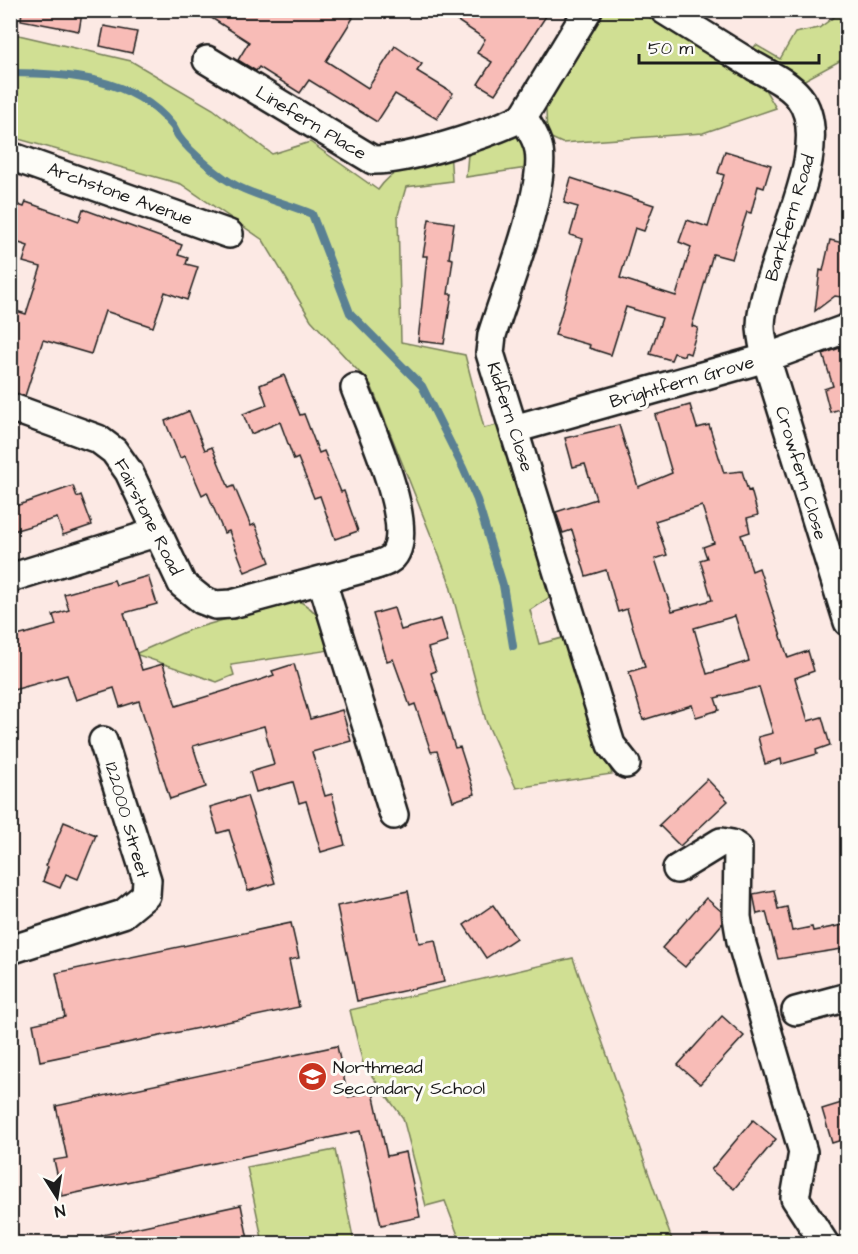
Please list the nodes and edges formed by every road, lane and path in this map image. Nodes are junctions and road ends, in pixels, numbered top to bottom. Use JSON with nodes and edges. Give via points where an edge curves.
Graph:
{"nodes":[{"id":1,"x":588,"y":10,"type":"edge"},
{"id":2,"x":664,"y":10,"type":"edge"},
{"id":3,"x":207,"y":60,"type":"dead end"},
{"id":4,"x":523,"y":117,"type":"junction"},
{"id":5,"x":10,"y":156,"type":"edge"},
{"id":6,"x":229,"y":234,"type":"dead end"},
{"id":7,"x":848,"y":328,"type":"edge"},
{"id":8,"x":766,"y":358,"type":"junction"},
{"id":9,"x":355,"y":388,"type":"dead end"},
{"id":10,"x":10,"y":407,"type":"edge"},
{"id":11,"x":514,"y":429,"type":"junction"},
{"id":12,"x":158,"y":532,"type":"junction"},
{"id":13,"x":10,"y":578,"type":"edge"},
{"id":14,"x":322,"y":581,"type":"junction"},
{"id":15,"x":848,"y":622,"type":"edge"},
{"id":16,"x":104,"y":741,"type":"dead end"},
{"id":17,"x":627,"y":764,"type":"dead end"},
{"id":18,"x":394,"y":815,"type":"dead end"},
{"id":19,"x":677,"y":869,"type":"dead end"},
{"id":20,"x":10,"y":950,"type":"edge"},
{"id":21,"x":848,"y":997,"type":"edge"},
{"id":22,"x":796,"y":1011,"type":"dead end"},
{"id":23,"x":825,"y":1244,"type":"edge"}],
"edges":[{"from":1,"to":4,"type":"street"},
{"from":2,"to":8,"type":"street","name":"Barkfern Road","via":[[780,81],[806,108],[811,152],[767,293],[761,325]]},
{"from":3,"to":4,"type":"street","name":"Linefern Place","via":[[373,160],[400,158]]},
{"from":4,"to":11,"type":"street","name":"Kidfern Close","via":[[539,151],[538,180],[490,343],[495,375]]},
{"from":5,"to":6,"type":"street","name":"Archstone Avenue"},
{"from":7,"to":8,"type":"street","name":"Brightfern Grove"},
{"from":8,"to":11,"type":"street","name":"Brightfern Grove"},
{"from":8,"to":15,"type":"street","name":"Crowfern Close"},
{"from":9,"to":14,"type":"street","name":"Fairstone Road","via":[[395,498],[399,542],[386,562]]},
{"from":10,"to":12,"type":"street","name":"Fairstone Road","via":[[98,439],[114,451],[129,472]]},
{"from":11,"to":17,"type":"street","name":"Kidfern Close","via":[[611,745]]},
{"from":12,"to":13,"type":"street"},
{"from":12,"to":14,"type":"street","name":"Fairstone Road","via":[[182,584],[215,605]]},
{"from":14,"to":18,"type":"street"},
{"from":16,"to":20,"type":"street","name":"122000 Street","via":[[147,880],[146,895],[123,914]]},
{"from":19,"to":23,"type":"street","via":[[721,842],[738,848],[737,917],[741,941],[803,1152],[795,1198]]},
{"from":21,"to":22,"type":"street"}]}
